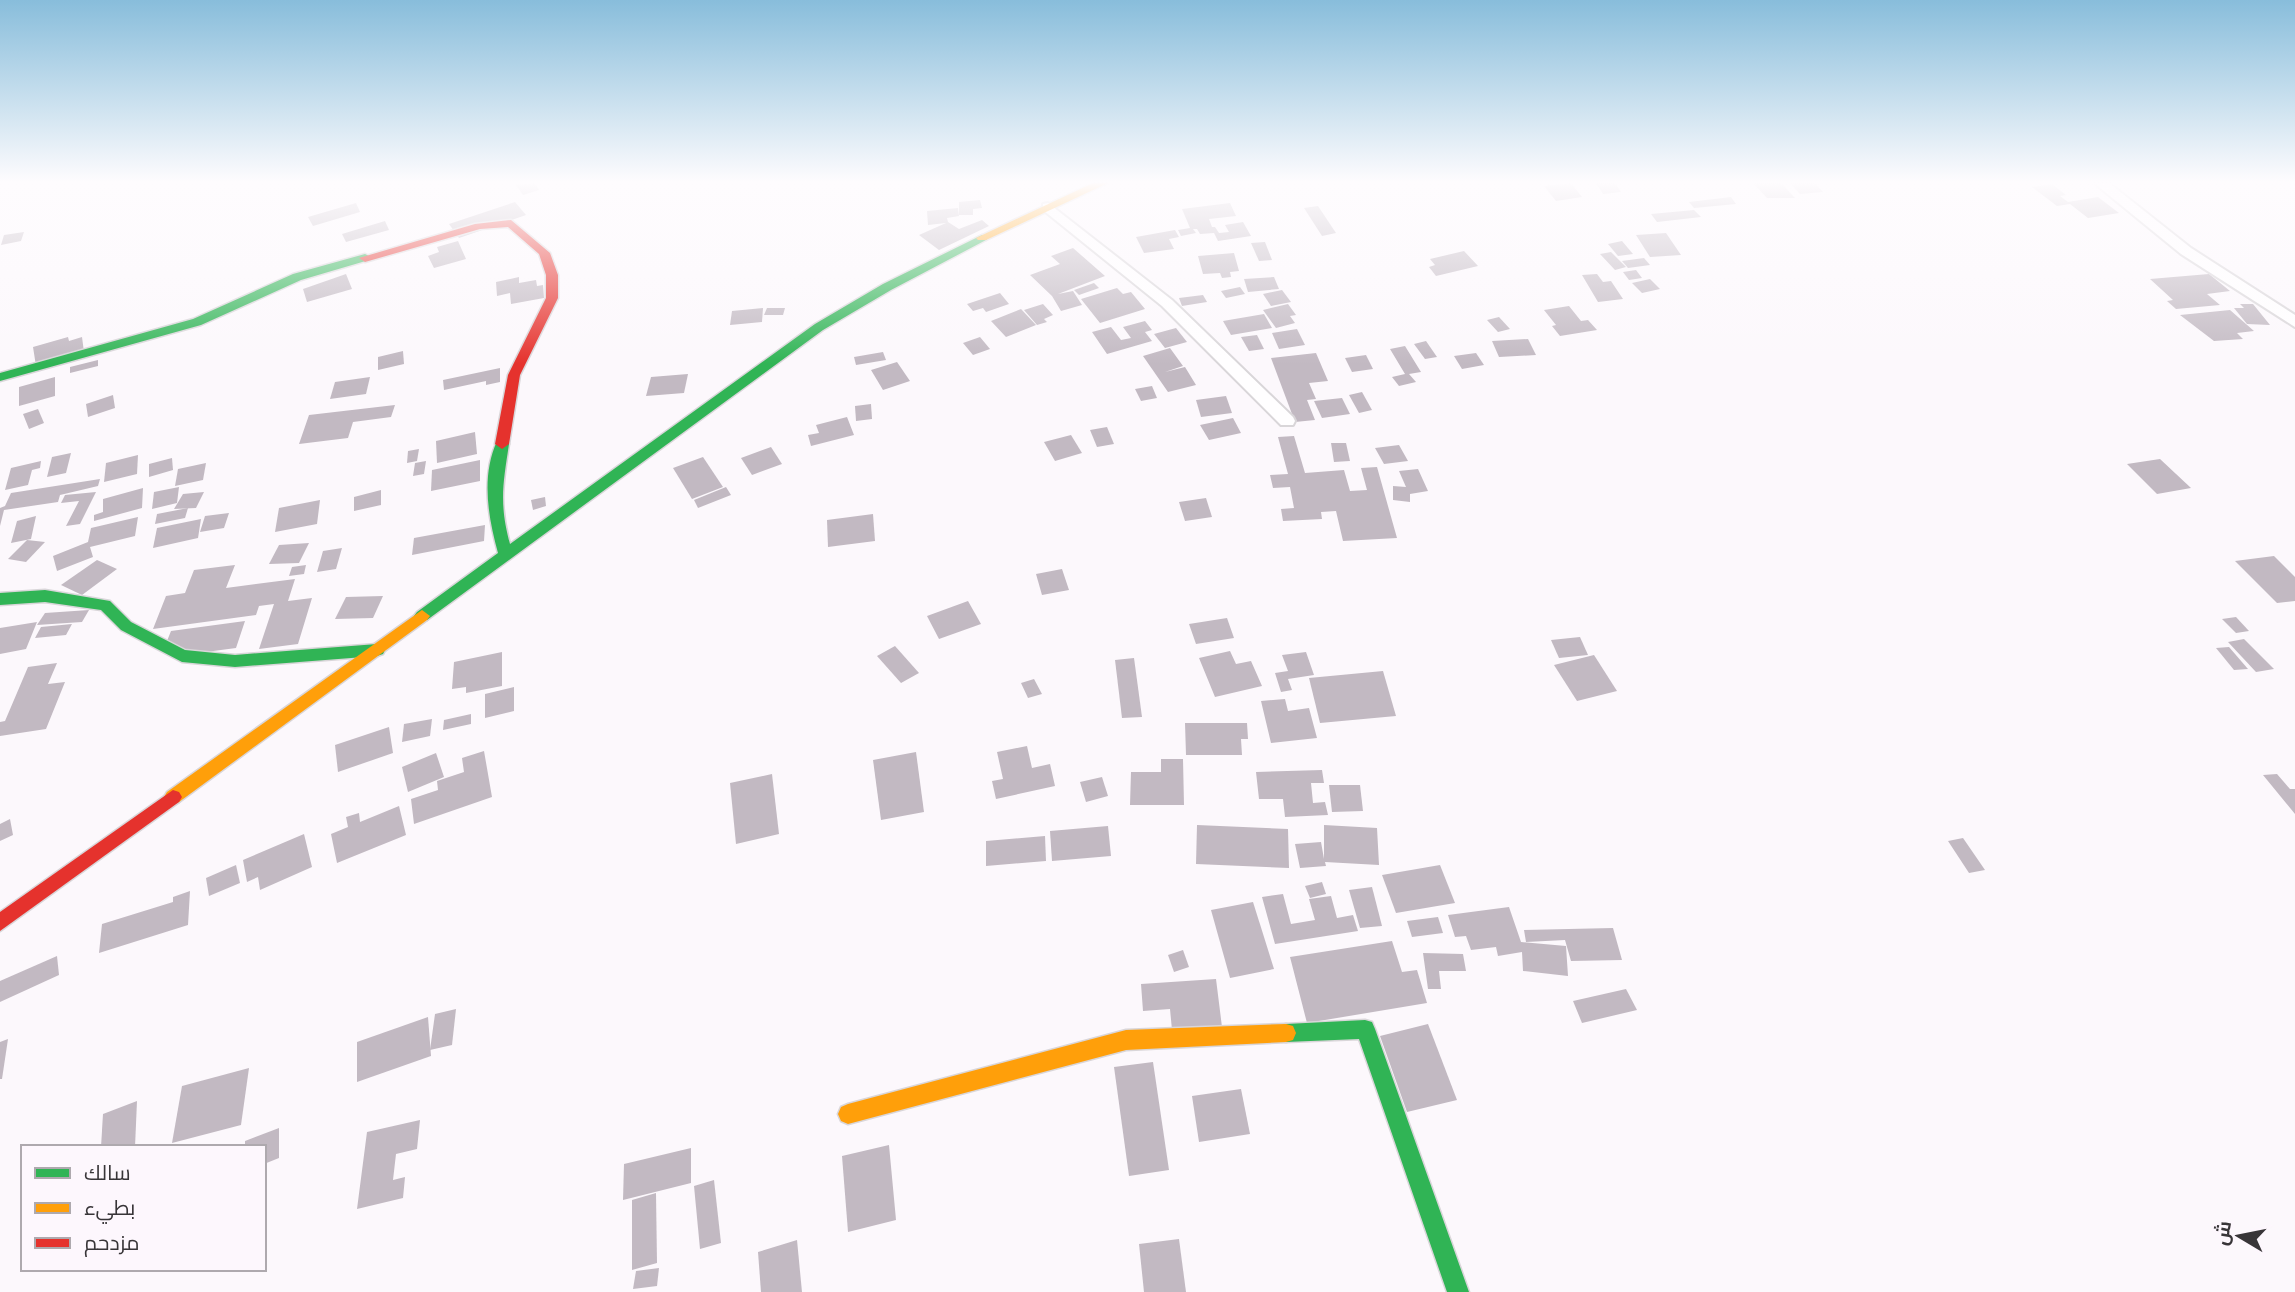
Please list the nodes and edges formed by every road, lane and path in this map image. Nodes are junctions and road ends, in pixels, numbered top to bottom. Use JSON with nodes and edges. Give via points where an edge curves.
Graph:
{"nodes":[{"id":1,"x":417,"y":243,"type":"edge"},
{"id":2,"x":533,"y":243,"type":"edge"},
{"id":3,"x":974,"y":243,"type":"edge"},
{"id":4,"x":1093,"y":243,"type":"edge"},
{"id":5,"x":2176,"y":243,"type":"edge"},
{"id":6,"x":2295,"y":322,"type":"edge"},
{"id":7,"x":0,"y":377,"type":"edge"},
{"id":8,"x":1287,"y":421,"type":"dead end"},
{"id":9,"x":506,"y":556,"type":"junction"},
{"id":10,"x":0,"y":599,"type":"edge"},
{"id":11,"x":378,"y":650,"type":"junction"},
{"id":12,"x":0,"y":923,"type":"edge"},
{"id":13,"x":848,"y":1114,"type":"dead end"},
{"id":14,"x":1458,"y":1292,"type":"edge"}],
"edges":[{"from":1,"to":7,"type":"street","via":[[297,277],[197,322]]},
{"from":2,"to":9,"type":"street","via":[[544,253],[552,275],[552,298],[514,375],[494,494]]},
{"from":3,"to":9,"type":"street","via":[[873,293],[819,327]]},
{"from":4,"to":8,"type":"street","via":[[1167,303]]},
{"from":5,"to":6,"type":"street"},
{"from":9,"to":11,"type":"street"},
{"from":10,"to":11,"type":"street","via":[[45,596],[105,605],[126,626],[182,656],[235,661]]},
{"from":11,"to":12,"type":"street"},
{"from":13,"to":14,"type":"street","via":[[1126,1040],[1365,1029]]}]}
